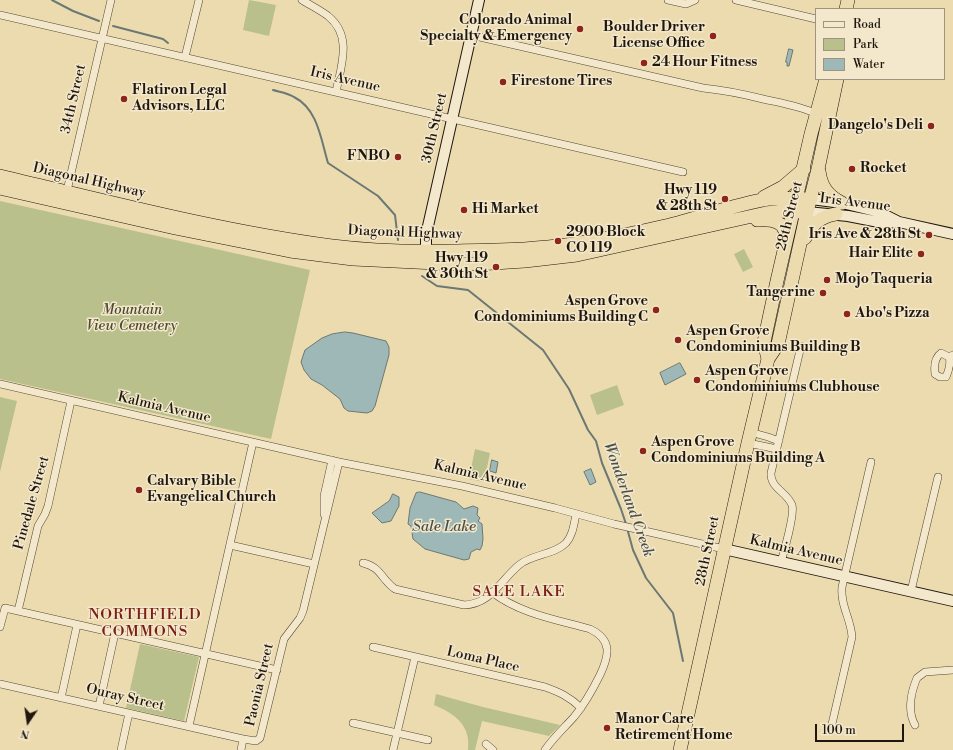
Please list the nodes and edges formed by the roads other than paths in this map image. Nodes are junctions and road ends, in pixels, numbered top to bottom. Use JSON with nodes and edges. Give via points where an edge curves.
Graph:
{"nodes":[{"id":1,"x":111,"y":0,"type":"edge"},
{"id":2,"x":198,"y":0,"type":"edge"},
{"id":3,"x":302,"y":0,"type":"edge"},
{"id":4,"x":479,"y":0,"type":"edge"},
{"id":5,"x":668,"y":0,"type":"edge"},
{"id":6,"x":695,"y":0,"type":"edge"},
{"id":7,"x":736,"y":0,"type":"edge"},
{"id":8,"x":0,"y":15,"type":"edge"},
{"id":9,"x":815,"y":19,"type":"edge"},
{"id":10,"x":471,"y":35,"type":"junction"},
{"id":11,"x":102,"y":39,"type":"junction"},
{"id":12,"x":184,"y":57,"type":"junction"},
{"id":13,"x":826,"y":80,"type":"edge"},
{"id":14,"x":837,"y":80,"type":"edge"},
{"id":15,"x":336,"y":92,"type":"junction"},
{"id":16,"x":817,"y":114,"type":"junction"},
{"id":17,"x":451,"y":118,"type":"junction"},
{"id":18,"x":804,"y":169,"type":"junction"},
{"id":19,"x":818,"y":169,"type":"junction"},
{"id":20,"x":683,"y":172,"type":"dead end"},
{"id":21,"x":0,"y":176,"type":"edge"},
{"id":22,"x":0,"y":188,"type":"edge"},
{"id":23,"x":65,"y":198,"type":"junction"},
{"id":24,"x":755,"y":202,"type":"junction"},
{"id":25,"x":795,"y":205,"type":"junction"},
{"id":26,"x":809,"y":206,"type":"junction"},
{"id":27,"x":839,"y":209,"type":"junction"},
{"id":28,"x":720,"y":224,"type":"junction"},
{"id":29,"x":953,"y":234,"type":"edge"},
{"id":30,"x":787,"y":237,"type":"junction"},
{"id":31,"x":798,"y":250,"type":"junction"},
{"id":32,"x":426,"y":257,"type":"junction"},
{"id":33,"x":801,"y":346,"type":"dead end"},
{"id":34,"x":768,"y":358,"type":"junction"},
{"id":35,"x":0,"y":384,"type":"edge"},
{"id":36,"x":71,"y":401,"type":"junction"},
{"id":37,"x":749,"y":437,"type":"junction"},
{"id":38,"x":253,"y":442,"type":"junction"},
{"id":39,"x":778,"y":445,"type":"junction"},
{"id":40,"x":335,"y":461,"type":"junction"},
{"id":41,"x":871,"y":462,"type":"dead end"},
{"id":42,"x":938,"y":476,"type":"dead end"},
{"id":43,"x":576,"y":514,"type":"junction"},
{"id":44,"x":230,"y":545,"type":"junction"},
{"id":45,"x":724,"y":549,"type":"junction"},
{"id":46,"x":781,"y":562,"type":"junction"},
{"id":47,"x":363,"y":563,"type":"dead end"},
{"id":48,"x":314,"y":564,"type":"junction"},
{"id":49,"x":844,"y":577,"type":"junction"},
{"id":50,"x":911,"y":591,"type":"junction"},
{"id":51,"x":492,"y":592,"type":"junction"},
{"id":52,"x":953,"y":601,"type":"edge"},
{"id":53,"x":18,"y":611,"type":"junction"},
{"id":54,"x":77,"y":625,"type":"junction"},
{"id":55,"x":0,"y":627,"type":"edge"},
{"id":56,"x":115,"y":633,"type":"junction"},
{"id":57,"x":373,"y":647,"type":"dead end"},
{"id":58,"x":206,"y":653,"type":"junction"},
{"id":59,"x":415,"y":657,"type":"junction"},
{"id":60,"x":277,"y":670,"type":"junction"},
{"id":61,"x":953,"y":670,"type":"edge"},
{"id":62,"x":0,"y":684,"type":"edge"},
{"id":63,"x":61,"y":698,"type":"junction"},
{"id":64,"x":99,"y":706,"type":"junction"},
{"id":65,"x":581,"y":708,"type":"junction"},
{"id":66,"x":129,"y":713,"type":"junction"},
{"id":67,"x":353,"y":723,"type":"dead end"},
{"id":68,"x":832,"y":724,"type":"dead end"},
{"id":69,"x":915,"y":725,"type":"dead end"},
{"id":70,"x":189,"y":726,"type":"junction"},
{"id":71,"x":396,"y":733,"type":"junction"},
{"id":72,"x":244,"y":739,"type":"junction"},
{"id":73,"x":428,"y":740,"type":"dead end"},
{"id":74,"x":486,"y":744,"type":"dead end"},
{"id":75,"x":121,"y":750,"type":"edge"},
{"id":76,"x":241,"y":750,"type":"edge"},
{"id":77,"x":393,"y":750,"type":"edge"},
{"id":78,"x":493,"y":750,"type":"edge"},
{"id":79,"x":545,"y":750,"type":"edge"},
{"id":80,"x":680,"y":750,"type":"edge"}],
"edges":[{"from":1,"to":11,"type":"street","name":"34th Street"},
{"from":2,"to":12,"type":"street"},
{"from":3,"to":15,"type":"street","via":[[329,17],[338,26],[343,37],[344,49]]},
{"from":4,"to":10,"type":"main road","name":"30th Street"},
{"from":5,"to":6,"type":"street","via":[[686,4]]},
{"from":7,"to":9,"type":"street"},
{"from":8,"to":11,"type":"street","name":"Iris Avenue"},
{"from":10,"to":16,"type":"street","via":[[703,88],[783,103]]},
{"from":10,"to":17,"type":"main road","name":"30th Street"},
{"from":11,"to":12,"type":"street","name":"Iris Avenue"},
{"from":11,"to":23,"type":"street","name":"34th Street"},
{"from":12,"to":15,"type":"street","name":"Iris Avenue"},
{"from":13,"to":16,"type":"highway","name":"28th Street"},
{"from":14,"to":19,"type":"highway","name":"28th Street"},
{"from":15,"to":17,"type":"street","name":"Iris Avenue"},
{"from":16,"to":18,"type":"highway","name":"28th Street"},
{"from":17,"to":20,"type":"street","name":"Iris Avenue"},
{"from":17,"to":32,"type":"main road","name":"30th Street","via":[[426,235]]},
{"from":18,"to":24,"type":"highway","via":[[783,187]]},
{"from":18,"to":25,"type":"highway","name":"28th Street"},
{"from":19,"to":26,"type":"highway","name":"28th Street"},
{"from":19,"to":27,"type":"highway","via":[[821,182]]},
{"from":21,"to":23,"type":"highway","name":"Diagonal Highway"},
{"from":22,"to":23,"type":"highway","name":"Diagonal Highway"},
{"from":23,"to":32,"type":"highway","name":"Diagonal Highway","via":[[257,240],[290,252],[353,259]]},
{"from":24,"to":25,"type":"highway","name":"Diagonal Highway","via":[[770,199]]},
{"from":24,"to":32,"type":"highway","name":"Diagonal Highway","via":[[605,239]]},
{"from":25,"to":26,"type":"highway","name":"Diagonal Highway"},
{"from":25,"to":28,"type":"highway","name":"Diagonal Highway"},
{"from":25,"to":30,"type":"highway","name":"28th Street"},
{"from":26,"to":27,"type":"main road","name":"Iris Avenue"},
{"from":26,"to":31,"type":"highway","name":"28th Street"},
{"from":27,"to":29,"type":"main road","name":"Iris Avenue","via":[[879,212],[899,222]]},
{"from":27,"to":31,"type":"highway","via":[[814,225]]},
{"from":28,"to":30,"type":"highway","via":[[771,220],[783,227]]},
{"from":28,"to":32,"type":"highway","name":"Diagonal Highway","via":[[570,256],[478,264]]},
{"from":30,"to":34,"type":"highway","name":"28th Street","via":[[764,342]]},
{"from":31,"to":34,"type":"highway","name":"28th Street","via":[[778,344]]},
{"from":33,"to":39,"type":"street"},
{"from":34,"to":37,"type":"highway","name":"28th Street"},
{"from":35,"to":36,"type":"street","name":"Kalmia Avenue"},
{"from":36,"to":38,"type":"street","name":"Kalmia Avenue"},
{"from":36,"to":53,"type":"street","name":"Pinedale Street","via":[[47,508],[38,526]]},
{"from":37,"to":39,"type":"street"},
{"from":37,"to":39,"type":"street","via":[[768,437]]},
{"from":37,"to":45,"type":"highway","name":"28th Street"},
{"from":38,"to":40,"type":"street","name":"Kalmia Avenue"},
{"from":38,"to":44,"type":"street"},
{"from":39,"to":46,"type":"street","via":[[770,478],[790,502],[793,510]]},
{"from":40,"to":43,"type":"street","name":"Kalmia Avenue","via":[[462,486]]},
{"from":40,"to":48,"type":"street","name":"Paonia Street"},
{"from":41,"to":49,"type":"street"},
{"from":42,"to":50,"type":"street"},
{"from":43,"to":45,"type":"street","name":"Kalmia Avenue"},
{"from":43,"to":51,"type":"street","via":[[572,534],[566,542],[521,563]]},
{"from":44,"to":48,"type":"street"},
{"from":44,"to":58,"type":"street"},
{"from":45,"to":46,"type":"main road","name":"Kalmia Avenue"},
{"from":45,"to":80,"type":"highway","name":"28th Street"},
{"from":46,"to":49,"type":"main road","name":"Kalmia Avenue"},
{"from":47,"to":51,"type":"street","via":[[374,567],[395,589],[464,605],[482,602]]},
{"from":48,"to":60,"type":"street","name":"Paonia Street","via":[[303,611],[284,639]]},
{"from":49,"to":50,"type":"main road","name":"Kalmia Avenue"},
{"from":49,"to":68,"type":"street","via":[[842,599],[852,636]]},
{"from":50,"to":52,"type":"main road","name":"Kalmia Avenue"},
{"from":51,"to":65,"type":"street","via":[[511,605],[590,628],[603,638],[608,652],[605,664]]},
{"from":53,"to":54,"type":"street"},
{"from":53,"to":55,"type":"street","via":[[5,608]]},
{"from":54,"to":56,"type":"street"},
{"from":54,"to":63,"type":"street"},
{"from":56,"to":58,"type":"street"},
{"from":56,"to":64,"type":"street"},
{"from":57,"to":59,"type":"street","name":"Loma Place"},
{"from":58,"to":60,"type":"street"},
{"from":58,"to":70,"type":"street"},
{"from":59,"to":65,"type":"street","name":"Loma Place","via":[[551,689],[567,696]]},
{"from":59,"to":71,"type":"street"},
{"from":60,"to":72,"type":"street","name":"Paonia Street","via":[[260,738],[256,741]]},
{"from":61,"to":69,"type":"street","via":[[925,672],[917,678],[910,708]]},
{"from":62,"to":63,"type":"street","name":"Ouray Street"},
{"from":63,"to":64,"type":"street","name":"Ouray Street"},
{"from":64,"to":66,"type":"street","name":"Ouray Street"},
{"from":65,"to":79,"type":"street"},
{"from":66,"to":70,"type":"street","name":"Ouray Street"},
{"from":66,"to":75,"type":"street"},
{"from":67,"to":71,"type":"street"},
{"from":70,"to":72,"type":"street","name":"Ouray Street"},
{"from":71,"to":73,"type":"street"},
{"from":71,"to":77,"type":"street"},
{"from":72,"to":76,"type":"street","name":"Paonia Street"},
{"from":74,"to":78,"type":"street"}]}
